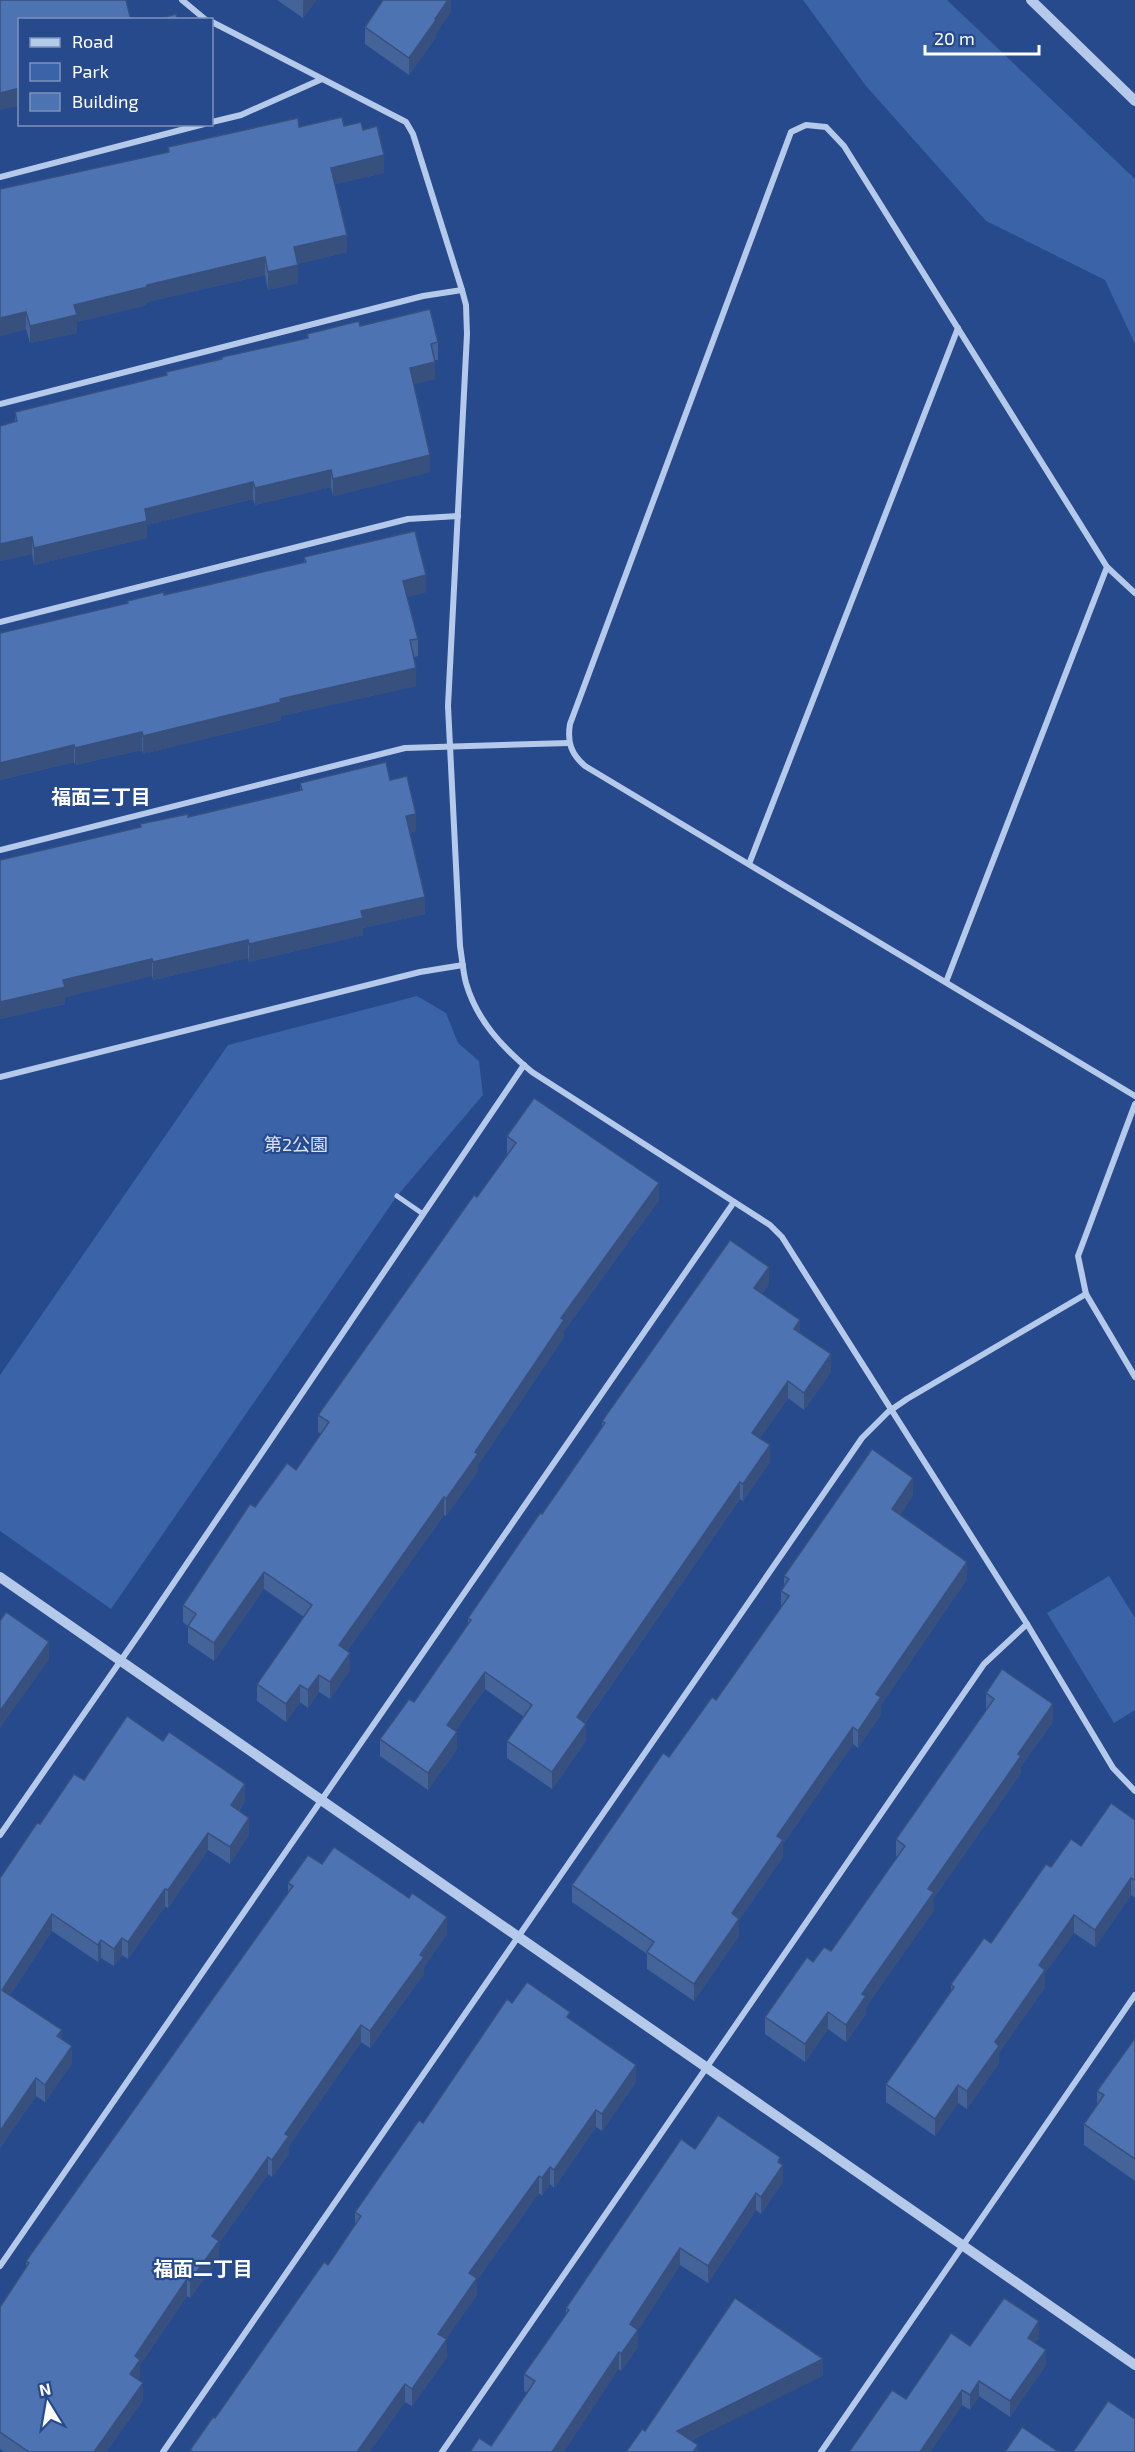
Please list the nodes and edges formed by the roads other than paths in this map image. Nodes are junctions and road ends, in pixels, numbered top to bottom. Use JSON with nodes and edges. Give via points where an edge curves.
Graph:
{"nodes":[{"id":1,"x":182,"y":0,"type":"edge"},
{"id":2,"x":1031,"y":0,"type":"edge"},
{"id":3,"x":204,"y":18,"type":"edge"},
{"id":4,"x":213,"y":23,"type":"edge"},
{"id":5,"x":322,"y":79,"type":"junction"},
{"id":6,"x":1135,"y":101,"type":"edge"},
{"id":7,"x":213,"y":122,"type":"edge"},
{"id":8,"x":196,"y":126,"type":"edge"},
{"id":9,"x":0,"y":177,"type":"edge"},
{"id":10,"x":462,"y":290,"type":"junction"},
{"id":11,"x":958,"y":328,"type":"junction"},
{"id":12,"x":0,"y":404,"type":"edge"},
{"id":13,"x":458,"y":516,"type":"junction"},
{"id":14,"x":1107,"y":567,"type":"junction"},
{"id":15,"x":1135,"y":593,"type":"edge"},
{"id":16,"x":0,"y":622,"type":"edge"},
{"id":17,"x":569,"y":743,"type":"junction"},
{"id":18,"x":450,"y":746,"type":"junction"},
{"id":19,"x":0,"y":850,"type":"edge"},
{"id":20,"x":749,"y":864,"type":"junction"},
{"id":21,"x":463,"y":965,"type":"junction"},
{"id":22,"x":946,"y":982,"type":"junction"},
{"id":23,"x":525,"y":1065,"type":"junction"},
{"id":24,"x":0,"y":1077,"type":"edge"},
{"id":25,"x":1135,"y":1096,"type":"edge"},
{"id":26,"x":1135,"y":1104,"type":"edge"},
{"id":27,"x":397,"y":1196,"type":"dead end"},
{"id":28,"x":734,"y":1202,"type":"junction"},
{"id":29,"x":423,"y":1214,"type":"junction"},
{"id":30,"x":1086,"y":1294,"type":"junction"},
{"id":31,"x":1135,"y":1377,"type":"edge"},
{"id":32,"x":892,"y":1409,"type":"junction"},
{"id":33,"x":0,"y":1577,"type":"edge"},
{"id":34,"x":1027,"y":1623,"type":"junction"},
{"id":35,"x":121,"y":1661,"type":"junction"},
{"id":36,"x":1135,"y":1791,"type":"edge"},
{"id":37,"x":321,"y":1800,"type":"junction"},
{"id":38,"x":0,"y":1835,"type":"edge"},
{"id":39,"x":518,"y":1937,"type":"junction"},
{"id":40,"x":1135,"y":1995,"type":"edge"},
{"id":41,"x":706,"y":2068,"type":"junction"},
{"id":42,"x":963,"y":2246,"type":"junction"},
{"id":43,"x":0,"y":2266,"type":"edge"},
{"id":44,"x":1135,"y":2365,"type":"edge"},
{"id":45,"x":163,"y":2452,"type":"edge"},
{"id":46,"x":442,"y":2452,"type":"edge"},
{"id":47,"x":821,"y":2452,"type":"edge"}],
"edges":[{"from":1,"to":3,"type":"street"},
{"from":2,"to":6,"type":"street"},
{"from":4,"to":5,"type":"street"},
{"from":5,"to":7,"type":"street","via":[[241,115]]},
{"from":5,"to":10,"type":"street","via":[[399,118],[410,128]]},
{"from":8,"to":9,"type":"street"},
{"from":10,"to":12,"type":"street","via":[[423,296]]},
{"from":10,"to":13,"type":"street","via":[[468,320]]},
{"from":11,"to":14,"type":"street"},
{"from":11,"to":17,"type":"street","via":[[844,147],[826,127],[806,125],[790,132],[570,724]]},
{"from":11,"to":20,"type":"street"},
{"from":13,"to":16,"type":"street","via":[[408,519]]},
{"from":13,"to":18,"type":"street","via":[[448,706]]},
{"from":14,"to":15,"type":"street"},
{"from":14,"to":22,"type":"street"},
{"from":17,"to":18,"type":"street"},
{"from":17,"to":20,"type":"street","via":[[585,766]]},
{"from":18,"to":19,"type":"street","via":[[400,749]]},
{"from":18,"to":21,"type":"street"},
{"from":20,"to":22,"type":"street"},
{"from":21,"to":23,"type":"street","via":[[466,983],[481,1017],[503,1047]]},
{"from":21,"to":24,"type":"street","via":[[420,972]]},
{"from":22,"to":25,"type":"street"},
{"from":23,"to":28,"type":"street"},
{"from":23,"to":29,"type":"street"},
{"from":26,"to":30,"type":"street","via":[[1078,1256]]},
{"from":27,"to":29,"type":"street"},
{"from":28,"to":32,"type":"street","via":[[782,1237]]},
{"from":28,"to":37,"type":"street"},
{"from":29,"to":35,"type":"street"},
{"from":30,"to":31,"type":"street"},
{"from":30,"to":32,"type":"street"},
{"from":32,"to":34,"type":"street"},
{"from":32,"to":39,"type":"street","via":[[856,1446]]},
{"from":33,"to":35,"type":"street"},
{"from":34,"to":36,"type":"street","via":[[1113,1768]]},
{"from":34,"to":41,"type":"street","via":[[984,1664]]},
{"from":35,"to":37,"type":"street"},
{"from":35,"to":38,"type":"street"},
{"from":37,"to":39,"type":"street"},
{"from":37,"to":43,"type":"street"},
{"from":39,"to":41,"type":"street"},
{"from":39,"to":45,"type":"street"},
{"from":40,"to":42,"type":"street"},
{"from":41,"to":42,"type":"street"},
{"from":41,"to":46,"type":"street"},
{"from":42,"to":44,"type":"street"},
{"from":42,"to":47,"type":"street"}]}
